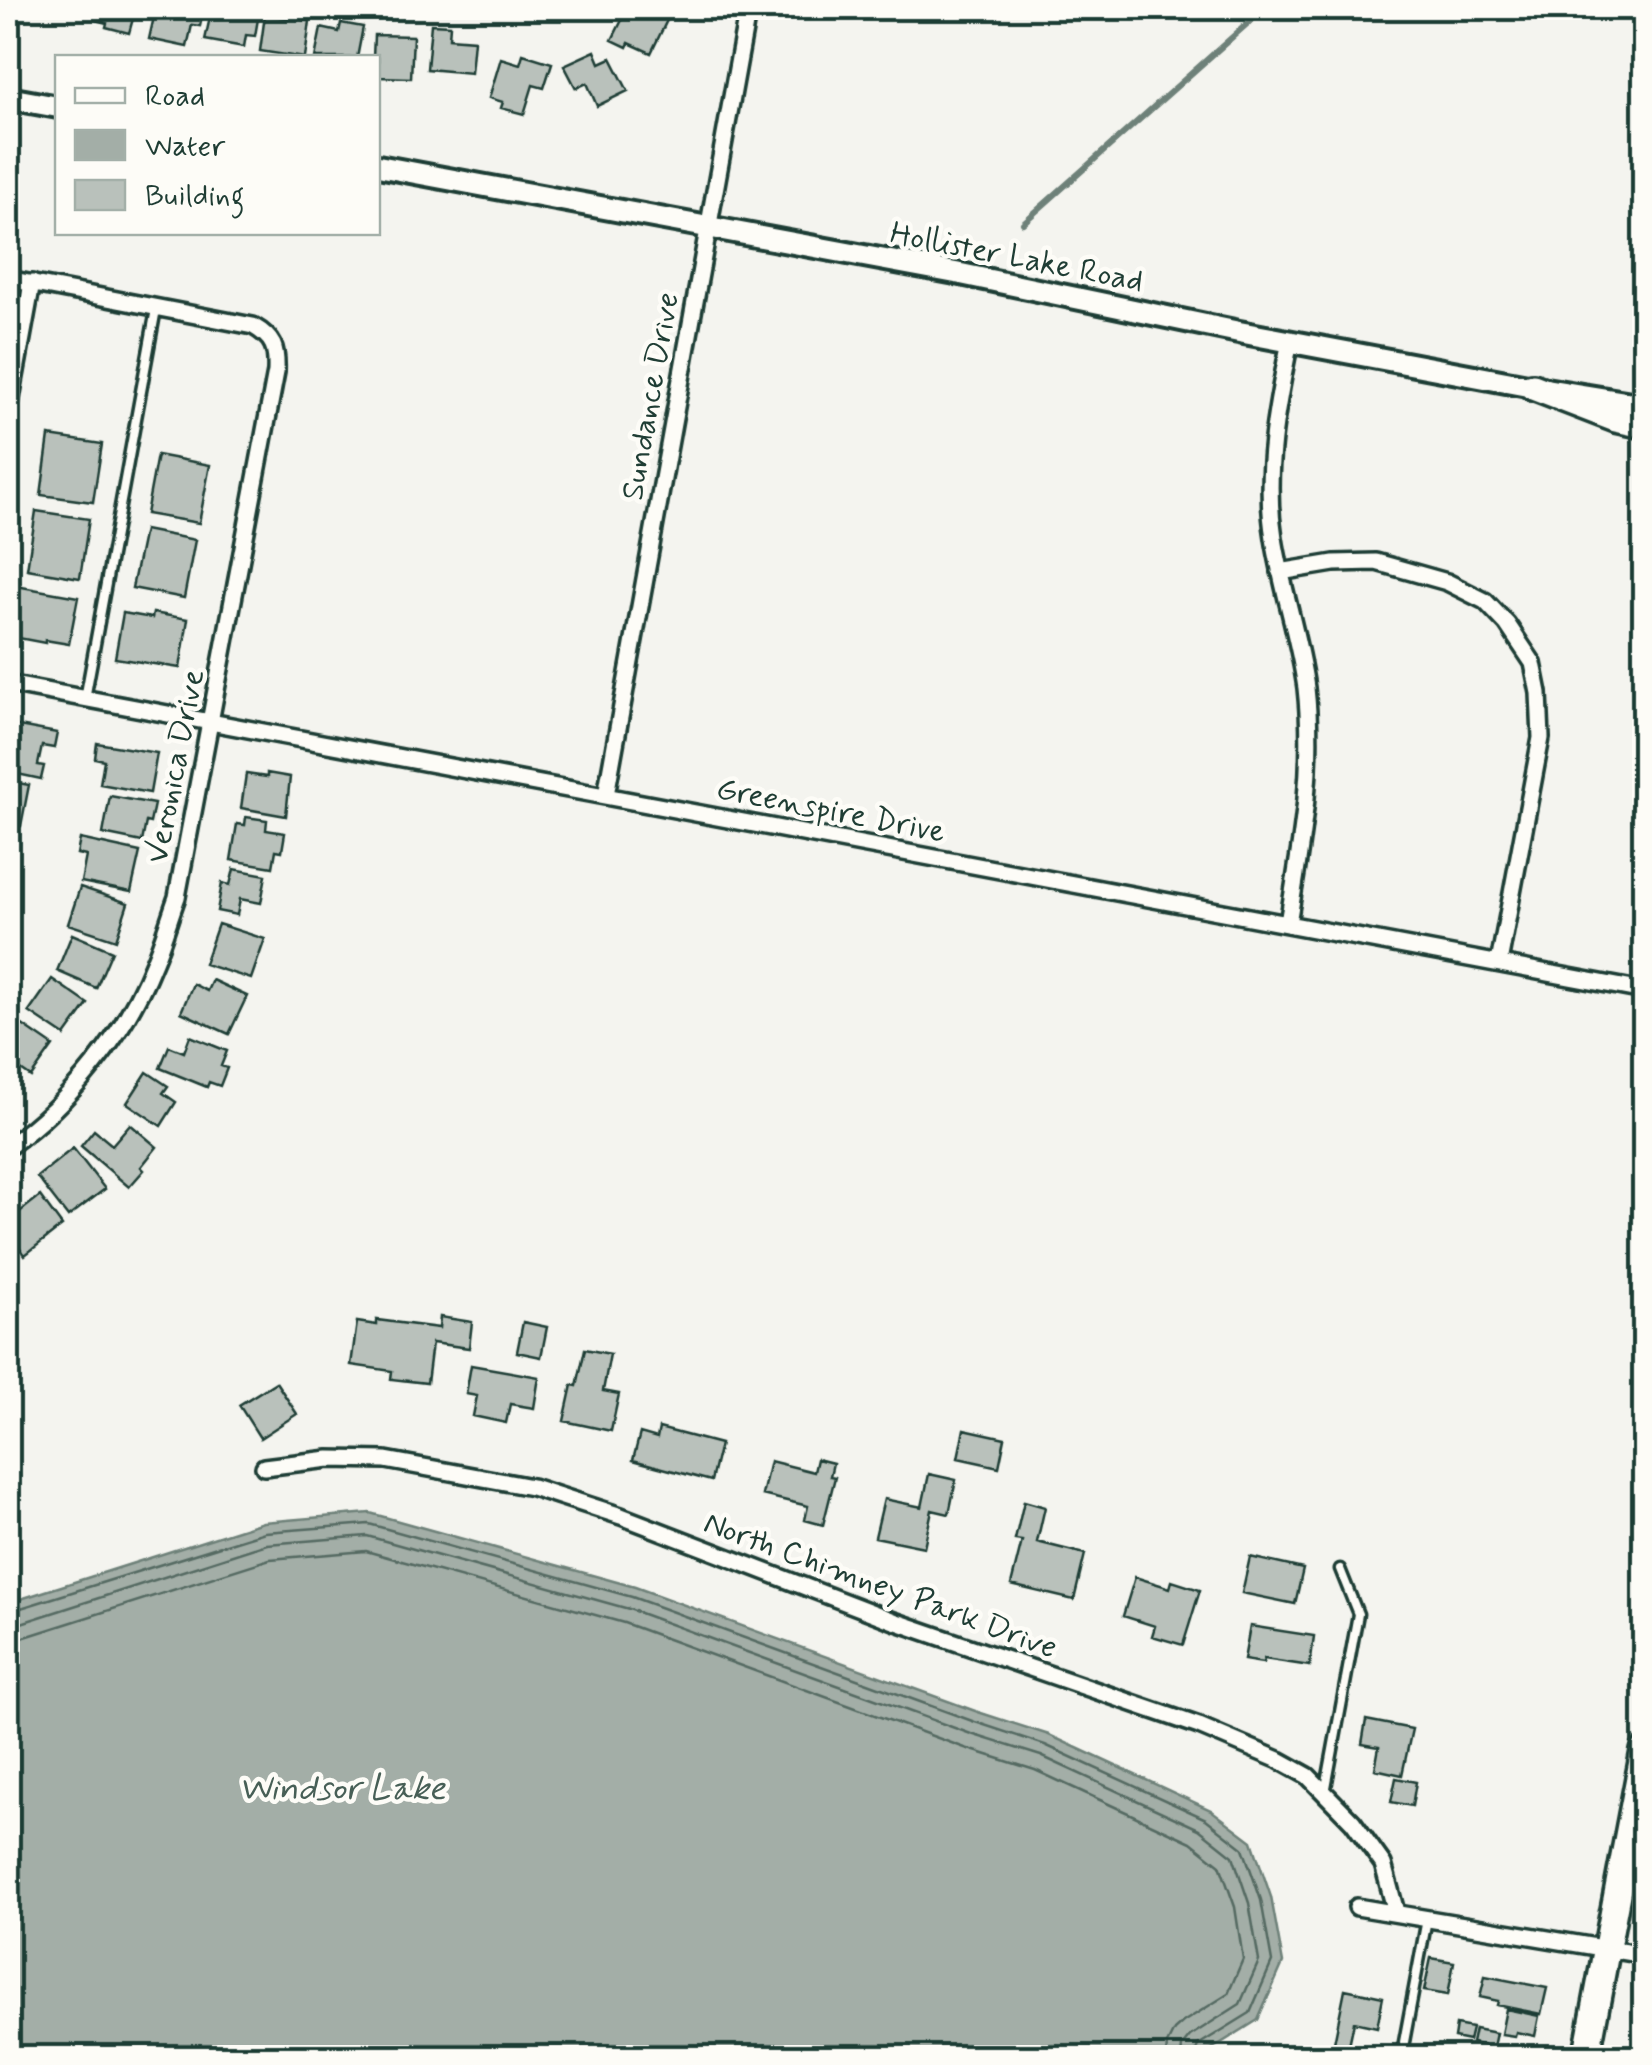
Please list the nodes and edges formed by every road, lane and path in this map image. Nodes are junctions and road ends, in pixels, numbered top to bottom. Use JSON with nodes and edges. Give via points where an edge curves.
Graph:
{"nodes":[{"id":1,"x":748,"y":8,"type":"edge"},
{"id":2,"x":8,"y":98,"type":"edge"},
{"id":3,"x":55,"y":106,"type":"edge"},
{"id":4,"x":380,"y":166,"type":"edge"},
{"id":5,"x":708,"y":227,"type":"junction"},
{"id":6,"x":8,"y":279,"type":"edge"},
{"id":7,"x":32,"y":283,"type":"junction"},
{"id":8,"x":157,"y":308,"type":"junction"},
{"id":9,"x":1290,"y":341,"type":"junction"},
{"id":10,"x":1533,"y":387,"type":"junction"},
{"id":11,"x":1644,"y":405,"type":"edge"},
{"id":12,"x":8,"y":414,"type":"edge"},
{"id":13,"x":1644,"y":425,"type":"edge"},
{"id":14,"x":1280,"y":572,"type":"junction"},
{"id":15,"x":8,"y":684,"type":"edge"},
{"id":16,"x":86,"y":698,"type":"junction"},
{"id":17,"x":210,"y":723,"type":"junction"},
{"id":18,"x":606,"y":795,"type":"junction"},
{"id":19,"x":1288,"y":923,"type":"junction"},
{"id":20,"x":1499,"y":963,"type":"junction"},
{"id":21,"x":1644,"y":991,"type":"edge"},
{"id":22,"x":8,"y":1147,"type":"edge"},
{"id":23,"x":264,"y":1467,"type":"dead end"},
{"id":24,"x":1340,"y":1569,"type":"dead end"},
{"id":25,"x":1644,"y":1751,"type":"edge"},
{"id":26,"x":1641,"y":1784,"type":"edge"},
{"id":27,"x":1326,"y":1793,"type":"junction"},
{"id":28,"x":1357,"y":1906,"type":"dead end"},
{"id":29,"x":1396,"y":1912,"type":"junction"},
{"id":30,"x":1427,"y":1917,"type":"junction"},
{"id":31,"x":1608,"y":1949,"type":"junction"},
{"id":32,"x":1644,"y":1955,"type":"edge"},
{"id":33,"x":1402,"y":2058,"type":"edge"},
{"id":34,"x":1586,"y":2058,"type":"edge"}],
"edges":[{"from":1,"to":5,"type":"street","name":"Sundance Drive"},
{"from":2,"to":3,"type":"street"},
{"from":4,"to":5,"type":"street","name":"Hollister Lake Road"},
{"from":5,"to":9,"type":"street","name":"Hollister Lake Road"},
{"from":5,"to":18,"type":"street","name":"Sundance Drive"},
{"from":6,"to":7,"type":"street"},
{"from":7,"to":8,"type":"street"},
{"from":7,"to":12,"type":"street"},
{"from":8,"to":16,"type":"lane"},
{"from":8,"to":17,"type":"street","name":"Veronica Drive","via":[[253,326],[266,333],[276,356]]},
{"from":9,"to":10,"type":"street","name":"Hollister Lake Road"},
{"from":9,"to":14,"type":"street","via":[[1273,436],[1273,534]]},
{"from":10,"to":11,"type":"street","name":"Hollister Lake Road"},
{"from":10,"to":13,"type":"main road"},
{"from":14,"to":19,"type":"street","via":[[1306,688],[1310,773]]},
{"from":14,"to":20,"type":"street","via":[[1376,562],[1447,582],[1485,601],[1532,663],[1541,738]]},
{"from":15,"to":16,"type":"street","name":"Greenspire Drive"},
{"from":16,"to":17,"type":"street","name":"Greenspire Drive"},
{"from":17,"to":18,"type":"street","name":"Greenspire Drive"},
{"from":17,"to":22,"type":"street","name":"Veronica Drive","via":[[177,897],[153,965],[123,1023],[70,1092]]},
{"from":18,"to":19,"type":"street","name":"Greenspire Drive"},
{"from":19,"to":20,"type":"street","name":"Greenspire Drive"},
{"from":20,"to":21,"type":"street","name":"Greenspire Drive"},
{"from":23,"to":27,"type":"street","name":"North Chimney Park Drive","via":[[386,1460],[532,1487],[1199,1726],[1278,1760]]},
{"from":24,"to":27,"type":"lane","via":[[1358,1614]]},
{"from":25,"to":26,"type":"main road"},
{"from":26,"to":31,"type":"main road"},
{"from":27,"to":29,"type":"street","name":"North Chimney Park Drive","via":[[1384,1864]]},
{"from":28,"to":29,"type":"street"},
{"from":29,"to":30,"type":"street"},
{"from":30,"to":31,"type":"street"},
{"from":30,"to":33,"type":"lane"},
{"from":31,"to":32,"type":"street"},
{"from":31,"to":34,"type":"main road"}]}
